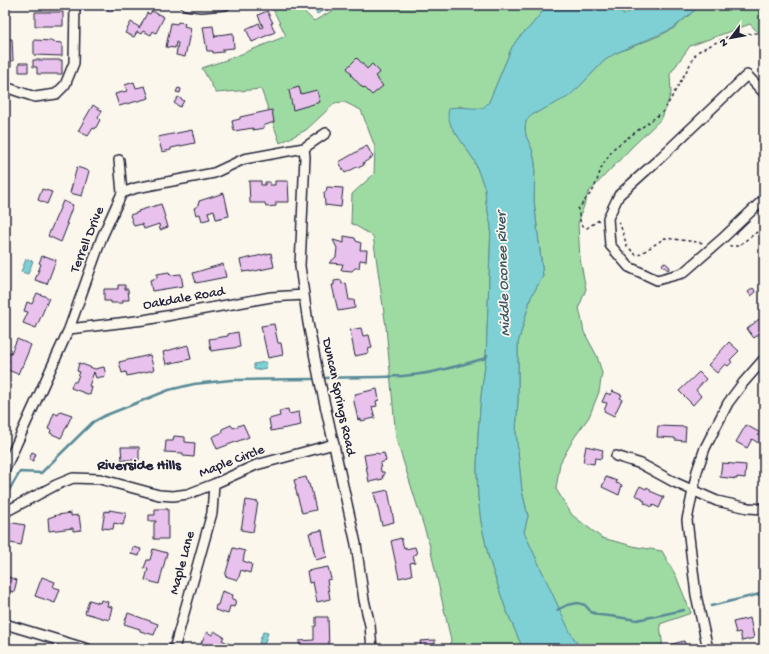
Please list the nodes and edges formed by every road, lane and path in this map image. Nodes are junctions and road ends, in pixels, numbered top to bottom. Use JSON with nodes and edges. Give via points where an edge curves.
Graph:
{"nodes":[{"id":1,"x":75,"y":5,"type":"edge"},
{"id":2,"x":186,"y":5,"type":"edge"},
{"id":3,"x":225,"y":5,"type":"edge"},
{"id":4,"x":5,"y":87,"type":"edge"},
{"id":5,"x":764,"y":93,"type":"edge"},
{"id":6,"x":326,"y":133,"type":"dead end"},
{"id":7,"x":304,"y":148,"type":"junction"},
{"id":8,"x":119,"y":160,"type":"dead end"},
{"id":9,"x":122,"y":193,"type":"junction"},
{"id":10,"x":764,"y":199,"type":"edge"},
{"id":11,"x":304,"y":294,"type":"junction"},
{"id":12,"x":69,"y":329,"type":"junction"},
{"id":13,"x":764,"y":358,"type":"edge"},
{"id":14,"x":334,"y":444,"type":"junction"},
{"id":15,"x":616,"y":456,"type":"dead end"},
{"id":16,"x":5,"y":469,"type":"edge"},
{"id":17,"x":214,"y":484,"type":"junction"},
{"id":18,"x":694,"y":490,"type":"junction"},
{"id":19,"x":764,"y":509,"type":"edge"},
{"id":20,"x":5,"y":512,"type":"edge"},
{"id":21,"x":5,"y":624,"type":"edge"},
{"id":22,"x":88,"y":649,"type":"edge"},
{"id":23,"x":174,"y":649,"type":"edge"},
{"id":24,"x":372,"y":649,"type":"edge"},
{"id":25,"x":708,"y":649,"type":"edge"}],
"edges":[{"from":1,"to":4,"type":"street","via":[[74,63],[66,85],[56,94],[35,97]]},
{"from":2,"to":3,"type":"street"},
{"from":5,"to":10,"type":"street","via":[[747,75],[619,195],[608,218],[610,245],[629,267],[657,280],[683,274]]},
{"from":6,"to":7,"type":"street"},
{"from":7,"to":9,"type":"street","via":[[244,159],[214,173]]},
{"from":7,"to":11,"type":"street","name":"Duncan Springs Road","via":[[300,266]]},
{"from":8,"to":9,"type":"street"},
{"from":9,"to":12,"type":"street","name":"Terrell Drive","via":[[102,237]]},
{"from":11,"to":12,"type":"street","name":"Oakdale Road","via":[[271,297],[144,320]]},
{"from":11,"to":14,"type":"street","name":"Duncan Springs Road","via":[[318,378]]},
{"from":12,"to":16,"type":"street","name":"Terrell Drive"},
{"from":13,"to":18,"type":"street","via":[[732,398],[716,425],[697,471]]},
{"from":14,"to":17,"type":"street","name":"Maple Circle","via":[[256,465]]},
{"from":14,"to":24,"type":"street","name":"Duncan Springs Road","via":[[356,544]]},
{"from":15,"to":18,"type":"street","via":[[641,464]]},
{"from":17,"to":20,"type":"street","name":"Maple Circle","via":[[188,494],[159,496],[100,479],[73,478]]},
{"from":17,"to":23,"type":"street","name":"Maple Lane","via":[[212,513]]},
{"from":18,"to":19,"type":"street","via":[[717,501]]},
{"from":18,"to":25,"type":"street","via":[[687,520],[696,595]]},
{"from":21,"to":22,"type":"street"}]}
